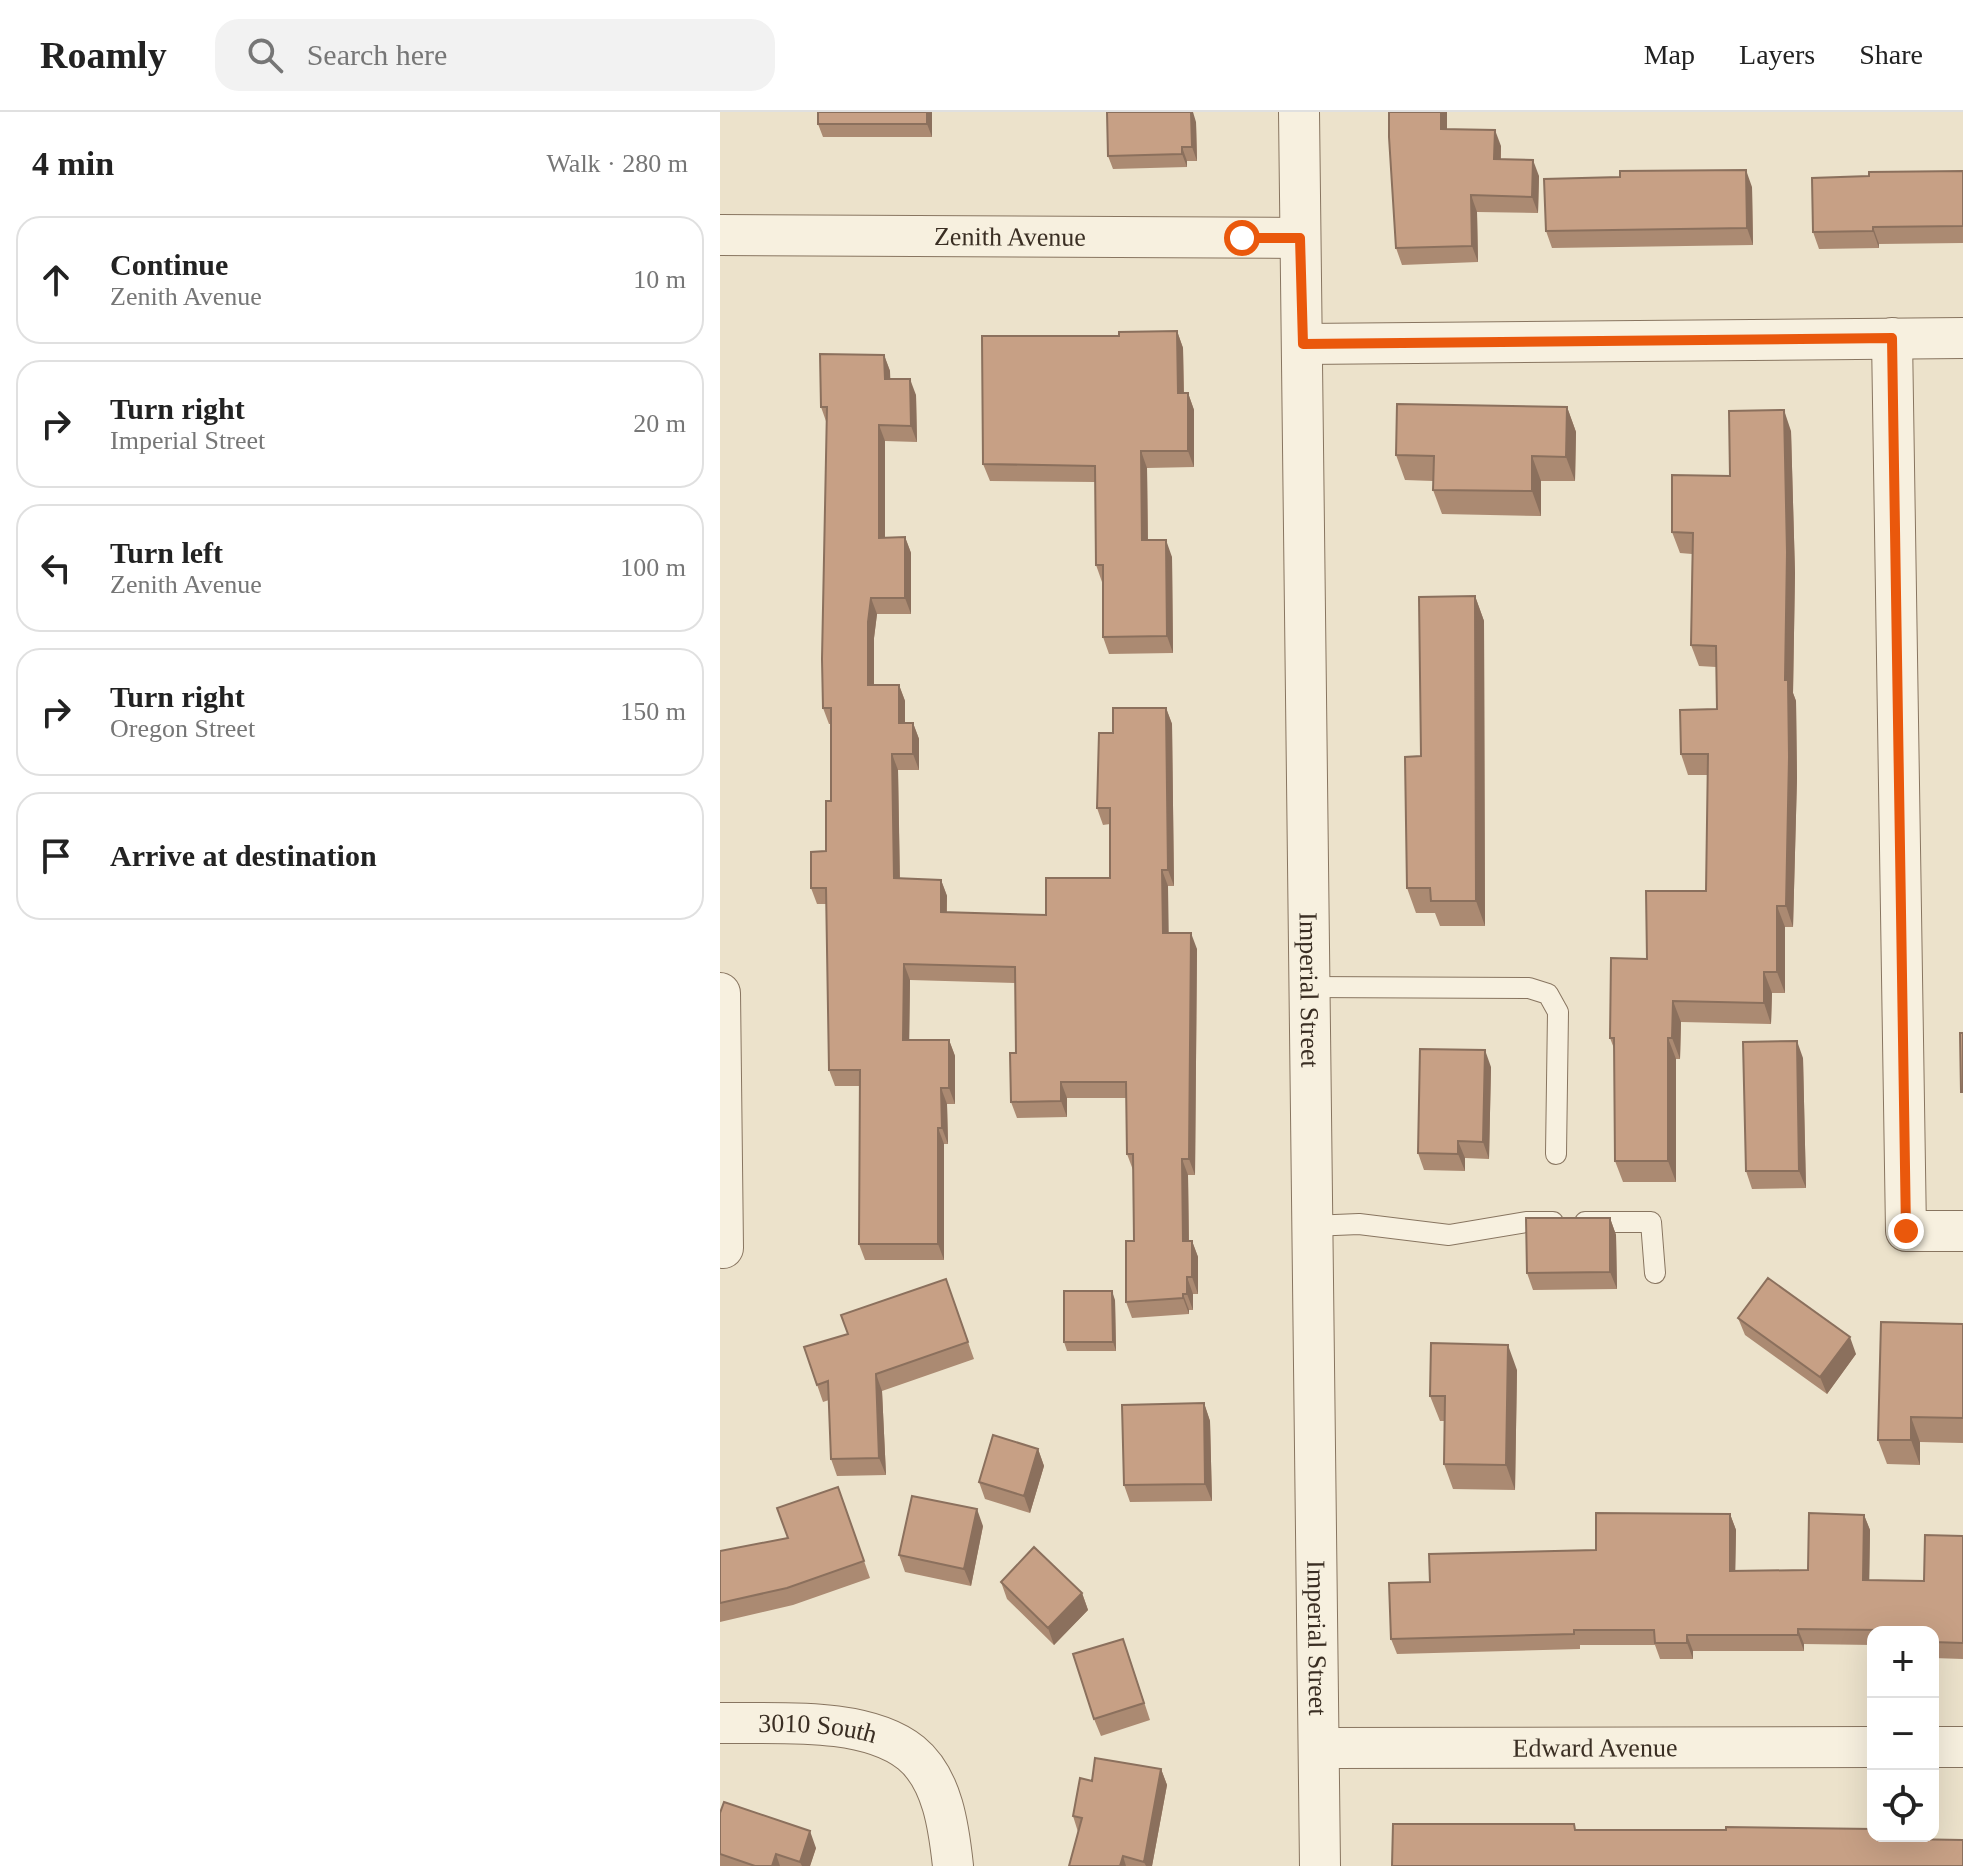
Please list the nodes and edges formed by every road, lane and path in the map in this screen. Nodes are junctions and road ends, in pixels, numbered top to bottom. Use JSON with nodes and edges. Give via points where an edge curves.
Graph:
{"nodes":[{"id":1,"x":1299,"y":112,"type":"edge"},
{"id":2,"x":720,"y":235,"type":"edge"},
{"id":3,"x":1300,"y":238,"type":"junction"},
{"id":4,"x":1892,"y":338,"type":"junction"},
{"id":5,"x":1963,"y":338,"type":"edge"},
{"id":6,"x":1303,"y":344,"type":"junction"},
{"id":7,"x":1308,"y":987,"type":"junction"},
{"id":8,"x":720,"y":993,"type":"edge"},
{"id":9,"x":1556,"y":1154,"type":"dead end"},
{"id":10,"x":1311,"y":1226,"type":"junction"},
{"id":11,"x":1963,"y":1231,"type":"edge"},
{"id":12,"x":723,"y":1248,"type":"dead end"},
{"id":13,"x":1655,"y":1273,"type":"dead end"},
{"id":14,"x":720,"y":1723,"type":"edge"},
{"id":15,"x":1867,"y":1747,"type":"edge"},
{"id":16,"x":1939,"y":1747,"type":"edge"},
{"id":17,"x":1963,"y":1747,"type":"edge"},
{"id":18,"x":1319,"y":1748,"type":"junction"},
{"id":19,"x":953,"y":1866,"type":"edge"},
{"id":20,"x":1320,"y":1866,"type":"edge"}],
"edges":[{"from":1,"to":3,"type":"street","name":"Imperial Street"},
{"from":2,"to":3,"type":"street","name":"Zenith Avenue"},
{"from":3,"to":6,"type":"street","name":"Imperial Street"},
{"from":4,"to":5,"type":"street"},
{"from":4,"to":6,"type":"street"},
{"from":4,"to":11,"type":"street","via":[[1906,1231]]},
{"from":6,"to":7,"type":"street","name":"Imperial Street"},
{"from":7,"to":9,"type":"lane","via":[[1529,988],[1548,994],[1558,1012]]},
{"from":7,"to":10,"type":"street","name":"Imperial Street"},
{"from":8,"to":12,"type":"street"},
{"from":10,"to":13,"type":"lane","via":[[1359,1224],[1449,1235],[1526,1222],[1651,1222]]},
{"from":10,"to":18,"type":"street","name":"Imperial Street"},
{"from":14,"to":19,"type":"street","name":"3010 South","via":[[852,1729],[912,1754],[942,1805]]},
{"from":15,"to":18,"type":"street","name":"Edward Avenue"},
{"from":16,"to":17,"type":"street"},
{"from":18,"to":20,"type":"street","name":"Imperial Street"}]}
